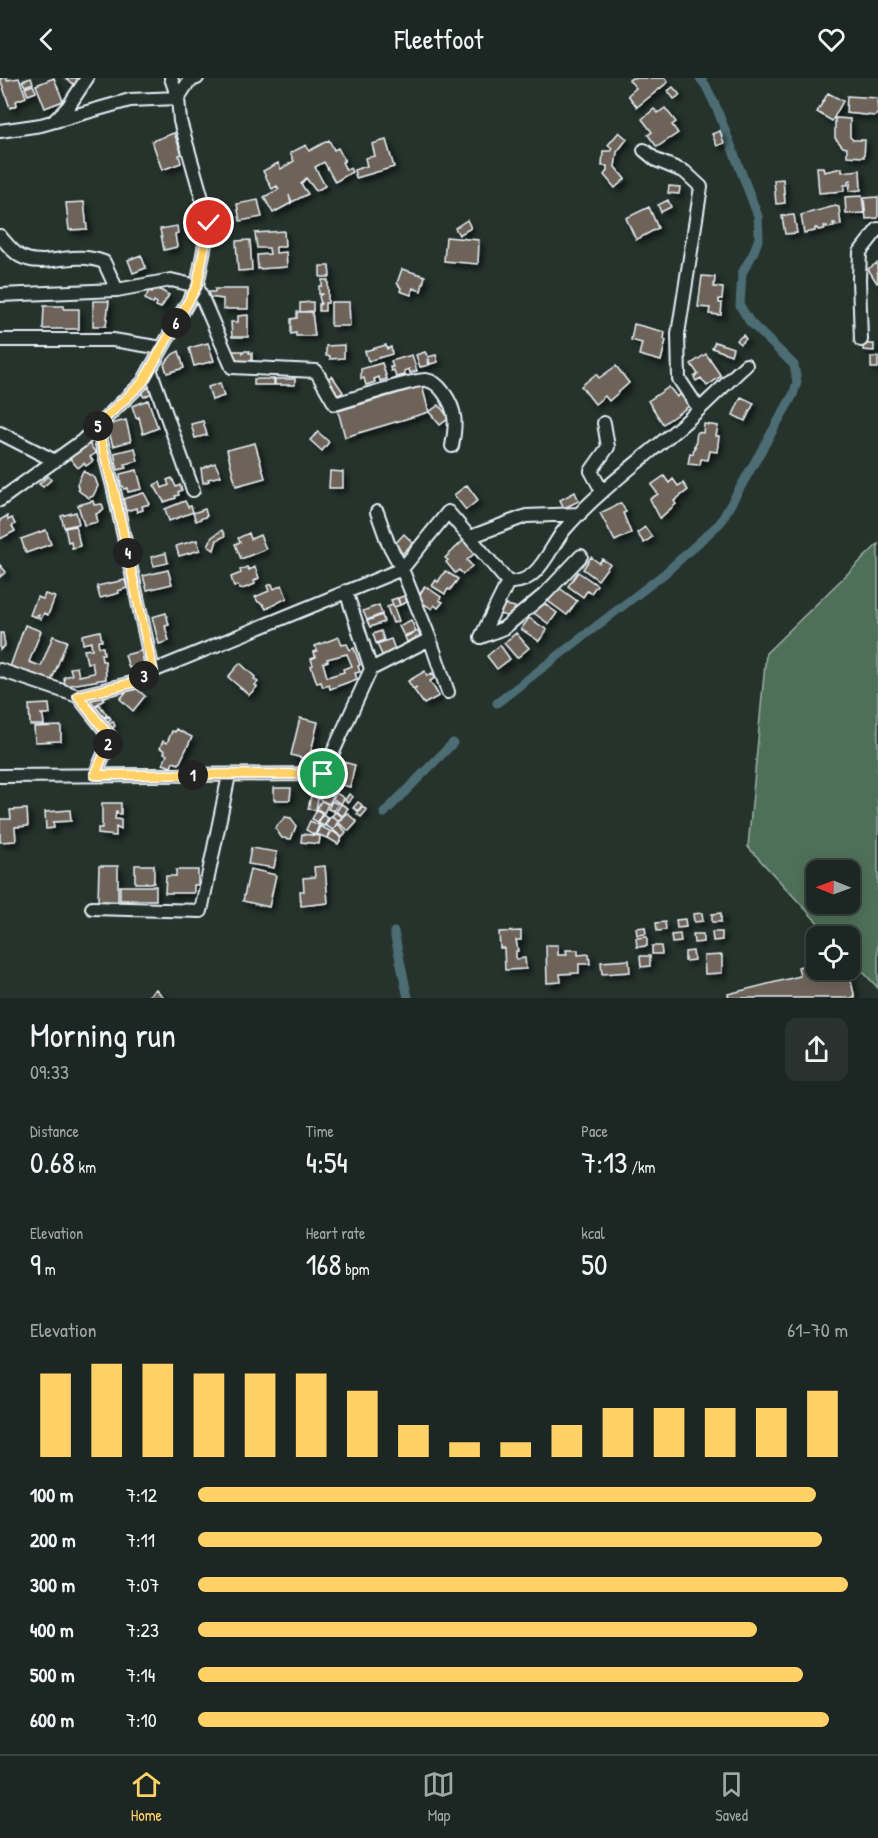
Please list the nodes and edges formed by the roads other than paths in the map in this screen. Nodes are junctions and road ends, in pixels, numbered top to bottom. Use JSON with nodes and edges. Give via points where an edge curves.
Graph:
{"nodes":[{"id":1,"x":87,"y":78,"type":"edge"},
{"id":2,"x":171,"y":78,"type":"edge"},
{"id":3,"x":196,"y":78,"type":"edge"},
{"id":4,"x":178,"y":98,"type":"junction"},
{"id":5,"x":54,"y":121,"type":"junction"},
{"id":6,"x":0,"y":130,"type":"edge"},
{"id":7,"x":644,"y":150,"type":"dead end"},
{"id":8,"x":878,"y":229,"type":"edge"},
{"id":9,"x":0,"y":236,"type":"edge"},
{"id":10,"x":197,"y":286,"type":"junction"},
{"id":11,"x":117,"y":290,"type":"junction"},
{"id":12,"x":0,"y":295,"type":"edge"},
{"id":13,"x":0,"y":340,"type":"edge"},
{"id":14,"x":861,"y":340,"type":"dead end"},
{"id":15,"x":162,"y":348,"type":"junction"},
{"id":16,"x":746,"y":365,"type":"dead end"},
{"id":17,"x":150,"y":369,"type":"junction"},
{"id":18,"x":699,"y":409,"type":"junction"},
{"id":19,"x":604,"y":423,"type":"dead end"},
{"id":20,"x":97,"y":426,"type":"junction"},
{"id":21,"x":0,"y":433,"type":"edge"},
{"id":22,"x":452,"y":446,"type":"dead end"},
{"id":23,"x":55,"y":460,"type":"junction"},
{"id":24,"x":193,"y":490,"type":"dead end"},
{"id":25,"x":602,"y":492,"type":"junction"},
{"id":26,"x":0,"y":500,"type":"edge"},
{"id":27,"x":377,"y":512,"type":"dead end"},
{"id":28,"x":580,"y":514,"type":"junction"},
{"id":29,"x":470,"y":537,"type":"junction"},
{"id":30,"x":580,"y":556,"type":"dead end"},
{"id":31,"x":402,"y":569,"type":"junction"},
{"id":32,"x":508,"y":582,"type":"junction"},
{"id":33,"x":346,"y":591,"type":"junction"},
{"id":34,"x":430,"y":639,"type":"junction"},
{"id":35,"x":371,"y":669,"type":"junction"},
{"id":36,"x":0,"y":670,"type":"edge"},
{"id":37,"x":153,"y":671,"type":"junction"},
{"id":38,"x":448,"y":692,"type":"dead end"},
{"id":39,"x":78,"y":696,"type":"junction"},
{"id":40,"x":95,"y":775,"type":"junction"},
{"id":41,"x":229,"y":775,"type":"junction"},
{"id":42,"x":0,"y":776,"type":"edge"},
{"id":43,"x":92,"y":908,"type":"dead end"}],
"edges":[{"from":1,"to":5,"type":"street","via":[[68,108]]},
{"from":2,"to":4,"type":"street"},
{"from":3,"to":4,"type":"street","via":[[189,81]]},
{"from":4,"to":5,"type":"street","via":[[130,100]]},
{"from":4,"to":10,"type":"street","via":[[180,122],[209,223]]},
{"from":5,"to":6,"type":"street"},
{"from":7,"to":18,"type":"street","via":[[685,172],[701,188],[678,334],[679,379]]},
{"from":8,"to":14,"type":"street","via":[[860,252]]},
{"from":9,"to":11,"type":"street","via":[[27,259],[93,258],[104,262]]},
{"from":10,"to":11,"type":"street","via":[[171,280]]},
{"from":10,"to":15,"type":"street"},
{"from":10,"to":22,"type":"street","via":[[232,367],[316,371],[335,404],[424,379],[438,385],[451,403],[456,425]]},
{"from":11,"to":12,"type":"street"},
{"from":13,"to":15,"type":"street","via":[[113,340]]},
{"from":15,"to":17,"type":"street"},
{"from":16,"to":18,"type":"street"},
{"from":17,"to":20,"type":"street","via":[[143,382]]},
{"from":17,"to":24,"type":"street"},
{"from":18,"to":25,"type":"street"},
{"from":19,"to":25,"type":"street","via":[[608,447],[591,471]]},
{"from":20,"to":23,"type":"street"},
{"from":20,"to":37,"type":"street"},
{"from":21,"to":23,"type":"street"},
{"from":23,"to":26,"type":"street"},
{"from":25,"to":28,"type":"street"},
{"from":27,"to":31,"type":"street"},
{"from":28,"to":29,"type":"street","via":[[526,516]]},
{"from":28,"to":32,"type":"street","via":[[564,530],[543,564],[517,583]]},
{"from":29,"to":31,"type":"street","via":[[448,512]]},
{"from":29,"to":32,"type":"street"},
{"from":30,"to":32,"type":"street","via":[[545,594],[504,628],[481,637]]},
{"from":31,"to":33,"type":"street"},
{"from":31,"to":34,"type":"street"},
{"from":33,"to":35,"type":"street"},
{"from":33,"to":37,"type":"street"},
{"from":34,"to":35,"type":"street"},
{"from":34,"to":38,"type":"street"},
{"from":35,"to":41,"type":"street","via":[[323,774]]},
{"from":36,"to":39,"type":"street"},
{"from":37,"to":39,"type":"street","via":[[132,683]]},
{"from":39,"to":40,"type":"street","via":[[111,738]]},
{"from":40,"to":41,"type":"street"},
{"from":40,"to":42,"type":"street"},
{"from":41,"to":43,"type":"street","via":[[201,911]]}]}
